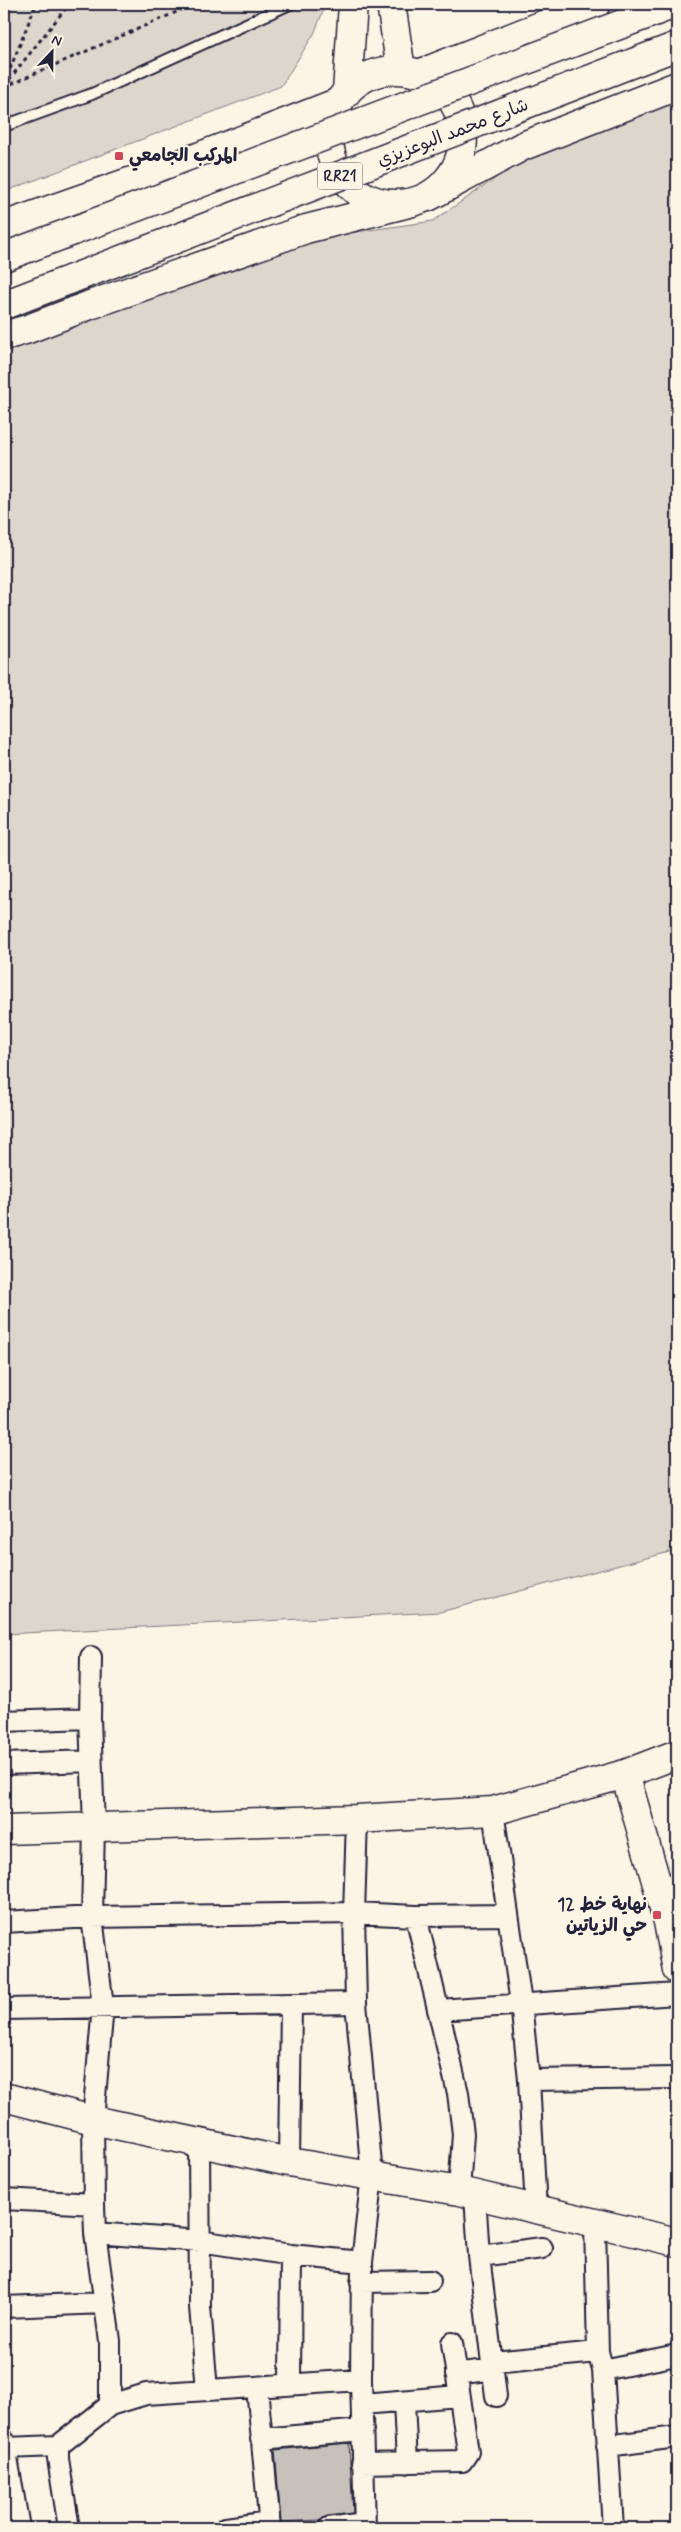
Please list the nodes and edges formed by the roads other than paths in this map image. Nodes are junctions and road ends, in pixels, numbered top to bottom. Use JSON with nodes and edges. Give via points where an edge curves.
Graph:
{"nodes":[{"id":1,"x":290,"y":4,"type":"edge"},
{"id":2,"x":353,"y":4,"type":"edge"},
{"id":3,"x":390,"y":4,"type":"edge"},
{"id":4,"x":596,"y":4,"type":"edge"},
{"id":5,"x":676,"y":4,"type":"edge"},
{"id":6,"x":677,"y":46,"type":"edge"},
{"id":7,"x":410,"y":72,"type":"junction"},
{"id":8,"x":677,"y":86,"type":"edge"},
{"id":9,"x":343,"y":97,"type":"junction"},
{"id":10,"x":4,"y":126,"type":"edge"},
{"id":11,"x":418,"y":200,"type":"junction"},
{"id":12,"x":4,"y":226,"type":"edge"},
{"id":13,"x":4,"y":257,"type":"edge"},
{"id":14,"x":4,"y":305,"type":"edge"},
{"id":15,"x":4,"y":336,"type":"edge"},
{"id":16,"x":91,"y":1657,"type":"dead end"},
{"id":17,"x":90,"y":1718,"type":"junction"},
{"id":18,"x":4,"y":1721,"type":"edge"},
{"id":19,"x":677,"y":1754,"type":"edge"},
{"id":20,"x":91,"y":1762,"type":"junction"},
{"id":21,"x":4,"y":1764,"type":"edge"},
{"id":22,"x":625,"y":1774,"type":"junction"},
{"id":23,"x":492,"y":1811,"type":"junction"},
{"id":24,"x":356,"y":1819,"type":"junction"},
{"id":25,"x":94,"y":1827,"type":"junction"},
{"id":26,"x":4,"y":1830,"type":"edge"},
{"id":27,"x":354,"y":1913,"type":"junction"},
{"id":28,"x":508,"y":1915,"type":"junction"},
{"id":29,"x":416,"y":1916,"type":"junction"},
{"id":30,"x":92,"y":1917,"type":"junction"},
{"id":31,"x":4,"y":1922,"type":"edge"},
{"id":32,"x":677,"y":1970,"type":"edge"},
{"id":33,"x":677,"y":1994,"type":"edge"},
{"id":34,"x":356,"y":2003,"type":"junction"},
{"id":35,"x":521,"y":2003,"type":"junction"},
{"id":36,"x":291,"y":2005,"type":"junction"},
{"id":37,"x":102,"y":2006,"type":"junction"},
{"id":38,"x":4,"y":2009,"type":"edge"},
{"id":39,"x":438,"y":2010,"type":"junction"},
{"id":40,"x":677,"y":2078,"type":"edge"},
{"id":41,"x":529,"y":2080,"type":"junction"},
{"id":42,"x":4,"y":2097,"type":"edge"},
{"id":43,"x":93,"y":2120,"type":"junction"},
{"id":44,"x":199,"y":2142,"type":"junction"},
{"id":45,"x":289,"y":2162,"type":"junction"},
{"id":46,"x":372,"y":2175,"type":"junction"},
{"id":47,"x":467,"y":2193,"type":"junction"},
{"id":48,"x":4,"y":2199,"type":"edge"},
{"id":49,"x":94,"y":2204,"type":"junction"},
{"id":50,"x":536,"y":2210,"type":"junction"},
{"id":51,"x":595,"y":2225,"type":"junction"},
{"id":52,"x":95,"y":2232,"type":"junction"},
{"id":53,"x":200,"y":2241,"type":"junction"},
{"id":54,"x":677,"y":2242,"type":"edge"},
{"id":55,"x":542,"y":2248,"type":"dead end"},
{"id":56,"x":291,"y":2255,"type":"junction"},
{"id":57,"x":479,"y":2256,"type":"junction"},
{"id":58,"x":362,"y":2262,"type":"junction"},
{"id":59,"x":430,"y":2281,"type":"dead end"},
{"id":60,"x":362,"y":2282,"type":"junction"},
{"id":61,"x":105,"y":2303,"type":"junction"},
{"id":62,"x":4,"y":2307,"type":"edge"},
{"id":63,"x":452,"y":2343,"type":"dead end"},
{"id":64,"x":677,"y":2355,"type":"edge"},
{"id":65,"x":601,"y":2361,"type":"junction"},
{"id":66,"x":494,"y":2366,"type":"junction"},
{"id":67,"x":456,"y":2374,"type":"junction"},
{"id":68,"x":361,"y":2380,"type":"junction"},
{"id":69,"x":290,"y":2383,"type":"junction"},
{"id":70,"x":257,"y":2387,"type":"junction"},
{"id":71,"x":207,"y":2390,"type":"junction"},
{"id":72,"x":459,"y":2396,"type":"junction"},
{"id":73,"x":496,"y":2396,"type":"dead end"},
{"id":74,"x":404,"y":2402,"type":"junction"},
{"id":75,"x":362,"y":2404,"type":"junction"},
{"id":76,"x":110,"y":2405,"type":"junction"},
{"id":77,"x":363,"y":2430,"type":"junction"},
{"id":78,"x":677,"y":2437,"type":"edge"},
{"id":79,"x":261,"y":2440,"type":"junction"},
{"id":80,"x":4,"y":2444,"type":"edge"},
{"id":81,"x":58,"y":2446,"type":"junction"},
{"id":82,"x":607,"y":2446,"type":"junction"},
{"id":83,"x":362,"y":2463,"type":"junction"},
{"id":84,"x":407,"y":2463,"type":"junction"},
{"id":85,"x":269,"y":2525,"type":"edge"},
{"id":86,"x":364,"y":2525,"type":"edge"},
{"id":87,"x":19,"y":2528,"type":"edge"},
{"id":88,"x":69,"y":2528,"type":"edge"},
{"id":89,"x":226,"y":2528,"type":"edge"},
{"id":90,"x":329,"y":2528,"type":"edge"},
{"id":91,"x":613,"y":2528,"type":"edge"}],
"edges":[{"from":1,"to":10,"type":"lane","via":[[92,94]]},
{"from":2,"to":9,"type":"main road"},
{"from":3,"to":7,"type":"main road"},
{"from":4,"to":7,"type":"main road"},
{"from":5,"to":13,"type":"main road","number":"RR21","bridge":true},
{"from":6,"to":14,"type":"main road","name":"شارع محمد البوعزيزي","number":"RR21","bridge":true},
{"from":7,"to":9,"type":"main road","via":[[381,72],[362,80]]},
{"from":7,"to":11,"type":"main road","via":[[438,85],[453,102],[462,122],[463,144],[458,165],[445,183]]},
{"from":8,"to":11,"type":"main road","via":[[523,146]]},
{"from":9,"to":11,"type":"main road","via":[[331,122],[330,144],[348,184],[366,197],[387,204]]},
{"from":9,"to":12,"type":"main road","via":[[175,166]]},
{"from":11,"to":15,"type":"main road","via":[[306,229]]},
{"from":16,"to":17,"type":"street"},
{"from":17,"to":18,"type":"street"},
{"from":17,"to":20,"type":"street"},
{"from":19,"to":22,"type":"main road"},
{"from":20,"to":21,"type":"street"},
{"from":20,"to":25,"type":"street"},
{"from":22,"to":23,"type":"main road"},
{"from":22,"to":32,"type":"main road","via":[[668,1922]]},
{"from":23,"to":24,"type":"main road"},
{"from":23,"to":28,"type":"street"},
{"from":24,"to":25,"type":"main road"},
{"from":24,"to":27,"type":"street"},
{"from":25,"to":26,"type":"main road"},
{"from":25,"to":30,"type":"street"},
{"from":27,"to":29,"type":"street"},
{"from":27,"to":30,"type":"street"},
{"from":27,"to":34,"type":"street"},
{"from":28,"to":29,"type":"street"},
{"from":28,"to":35,"type":"street"},
{"from":29,"to":39,"type":"street"},
{"from":30,"to":31,"type":"street"},
{"from":30,"to":37,"type":"street"},
{"from":33,"to":35,"type":"street"},
{"from":34,"to":36,"type":"street"},
{"from":34,"to":46,"type":"street"},
{"from":35,"to":39,"type":"street"},
{"from":35,"to":41,"type":"street"},
{"from":36,"to":37,"type":"street"},
{"from":36,"to":45,"type":"street"},
{"from":37,"to":38,"type":"street"},
{"from":37,"to":43,"type":"street"},
{"from":39,"to":47,"type":"street","via":[[458,2093]]},
{"from":40,"to":41,"type":"street"},
{"from":41,"to":50,"type":"street"},
{"from":42,"to":43,"type":"main road"},
{"from":43,"to":44,"type":"main road"},
{"from":43,"to":49,"type":"street"},
{"from":44,"to":45,"type":"main road"},
{"from":44,"to":53,"type":"street"},
{"from":45,"to":46,"type":"main road"},
{"from":46,"to":47,"type":"main road"},
{"from":46,"to":58,"type":"street"},
{"from":47,"to":50,"type":"main road"},
{"from":47,"to":57,"type":"street"},
{"from":48,"to":49,"type":"street"},
{"from":49,"to":52,"type":"street"},
{"from":50,"to":51,"type":"main road"},
{"from":51,"to":54,"type":"main road"},
{"from":51,"to":65,"type":"street"},
{"from":52,"to":53,"type":"street"},
{"from":52,"to":61,"type":"street"},
{"from":53,"to":56,"type":"street"},
{"from":53,"to":71,"type":"street","via":[[200,2307]]},
{"from":55,"to":57,"type":"street"},
{"from":56,"to":58,"type":"street"},
{"from":56,"to":69,"type":"street"},
{"from":57,"to":66,"type":"street"},
{"from":58,"to":60,"type":"street"},
{"from":59,"to":60,"type":"street"},
{"from":60,"to":68,"type":"street"},
{"from":61,"to":62,"type":"street"},
{"from":61,"to":76,"type":"street","via":[[110,2341]]},
{"from":63,"to":67,"type":"street"},
{"from":64,"to":65,"type":"street"},
{"from":65,"to":66,"type":"street"},
{"from":65,"to":82,"type":"street"},
{"from":66,"to":67,"type":"street"},
{"from":66,"to":73,"type":"street"},
{"from":67,"to":72,"type":"street"},
{"from":68,"to":69,"type":"street"},
{"from":68,"to":75,"type":"street"},
{"from":69,"to":70,"type":"street"},
{"from":70,"to":71,"type":"street"},
{"from":70,"to":79,"type":"street"},
{"from":71,"to":76,"type":"street","via":[[146,2394]]},
{"from":72,"to":74,"type":"street"},
{"from":72,"to":84,"type":"street","via":[[468,2452],[466,2457],[462,2461]]},
{"from":74,"to":75,"type":"street"},
{"from":74,"to":84,"type":"street"},
{"from":75,"to":77,"type":"street"},
{"from":76,"to":81,"type":"street"},
{"from":77,"to":79,"type":"street"},
{"from":77,"to":83,"type":"street"},
{"from":78,"to":82,"type":"street"},
{"from":79,"to":85,"type":"street"},
{"from":80,"to":81,"type":"street"},
{"from":80,"to":87,"type":"street"},
{"from":81,"to":88,"type":"street"},
{"from":82,"to":91,"type":"street"},
{"from":83,"to":84,"type":"street"},
{"from":83,"to":86,"type":"street"},
{"from":85,"to":89,"type":"street"},
{"from":86,"to":90,"type":"street"}]}
